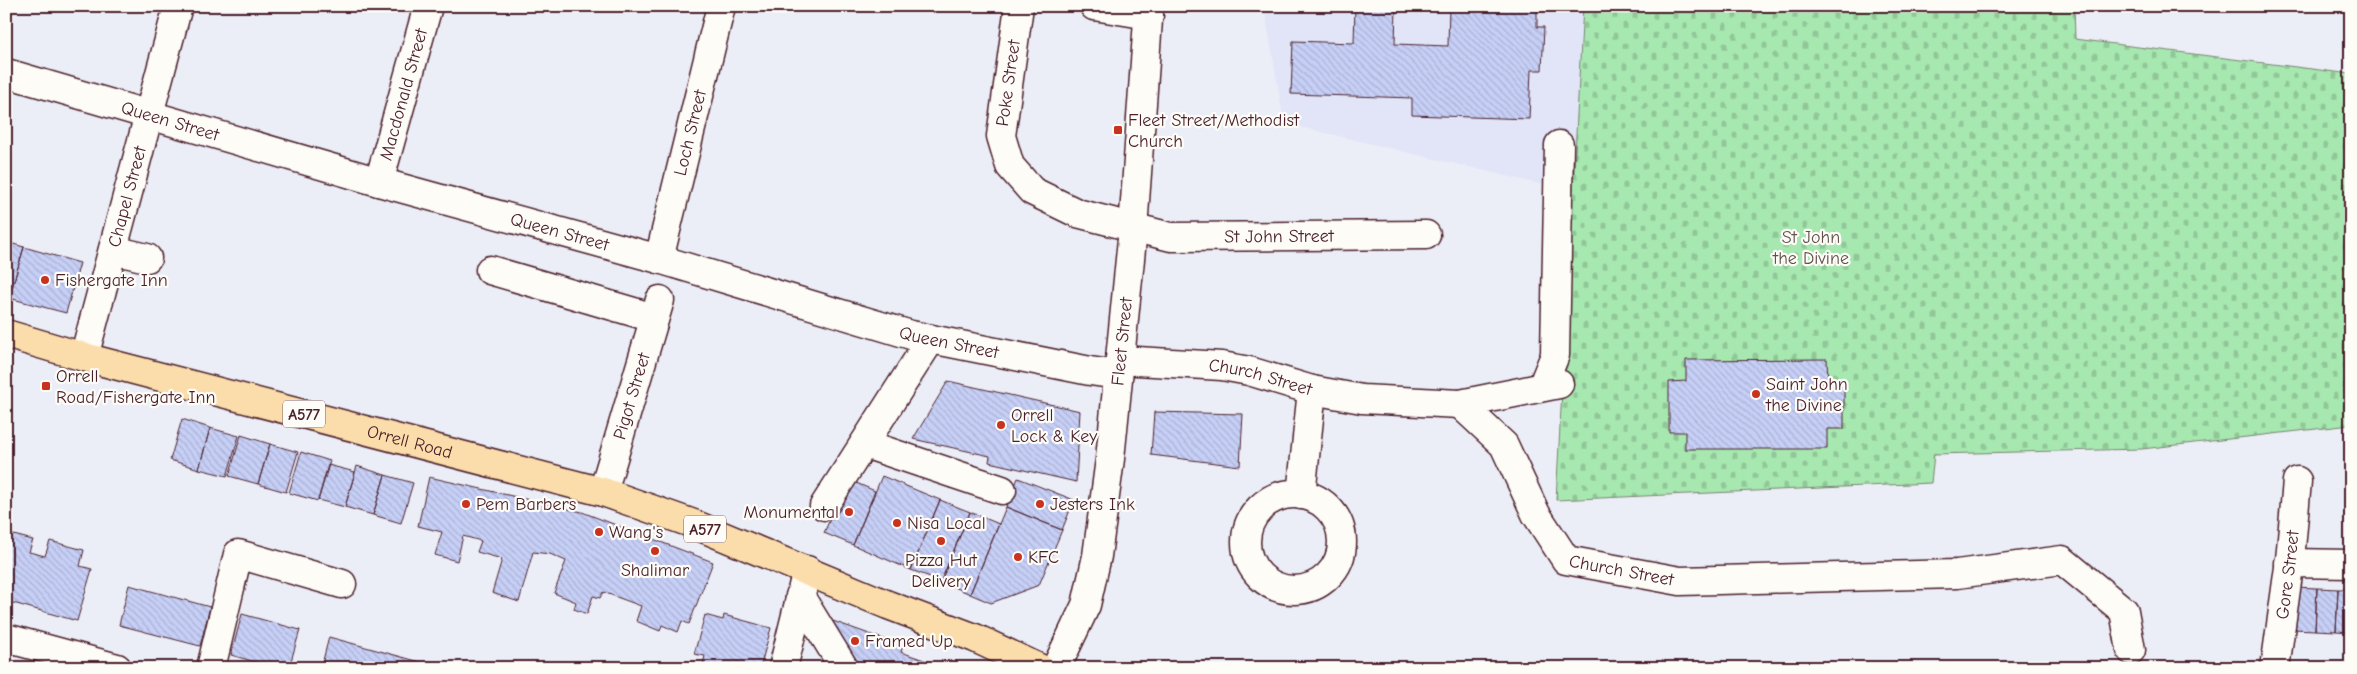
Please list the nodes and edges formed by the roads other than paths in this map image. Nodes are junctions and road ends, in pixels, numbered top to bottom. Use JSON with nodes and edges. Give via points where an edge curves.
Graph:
{"nodes":[{"id":1,"x":178,"y":6,"type":"edge"},
{"id":2,"x":428,"y":6,"type":"edge"},
{"id":3,"x":721,"y":6,"type":"edge"},
{"id":4,"x":1019,"y":6,"type":"edge"},
{"id":5,"x":1094,"y":6,"type":"edge"},
{"id":6,"x":1149,"y":11,"type":"edge"},
{"id":7,"x":6,"y":73,"type":"edge"},
{"id":8,"x":149,"y":114,"type":"junction"},
{"id":9,"x":1559,"y":145,"type":"dead end"},
{"id":10,"x":379,"y":182,"type":"junction"},
{"id":11,"x":1133,"y":229,"type":"junction"},
{"id":12,"x":1426,"y":236,"type":"dead end"},
{"id":13,"x":113,"y":250,"type":"junction"},
{"id":14,"x":147,"y":258,"type":"dead end"},
{"id":15,"x":659,"y":259,"type":"junction"},
{"id":16,"x":490,"y":270,"type":"dead end"},
{"id":17,"x":6,"y":334,"type":"edge"},
{"id":18,"x":931,"y":339,"type":"junction"},
{"id":19,"x":84,"y":357,"type":"junction"},
{"id":20,"x":1119,"y":368,"type":"junction"},
{"id":21,"x":1312,"y":390,"type":"junction"},
{"id":22,"x":1460,"y":404,"type":"junction"},
{"id":23,"x":865,"y":444,"type":"junction"},
{"id":24,"x":2297,"y":481,"type":"dead end"},
{"id":25,"x":1002,"y":490,"type":"dead end"},
{"id":26,"x":603,"y":492,"type":"junction"},
{"id":27,"x":1302,"y":494,"type":"dead end"},
{"id":28,"x":824,"y":506,"type":"dead end"},
{"id":29,"x":2289,"y":563,"type":"junction"},
{"id":30,"x":2351,"y":564,"type":"edge"},
{"id":31,"x":807,"y":570,"type":"junction"},
{"id":32,"x":342,"y":584,"type":"dead end"},
{"id":33,"x":800,"y":596,"type":"junction"},
{"id":34,"x":6,"y":638,"type":"edge"},
{"id":35,"x":2131,"y":650,"type":"dead end"},
{"id":36,"x":36,"y":657,"type":"edge"},
{"id":37,"x":2279,"y":667,"type":"edge"},
{"id":38,"x":117,"y":668,"type":"edge"},
{"id":39,"x":211,"y":668,"type":"edge"},
{"id":40,"x":783,"y":668,"type":"edge"},
{"id":41,"x":844,"y":668,"type":"edge"},
{"id":42,"x":1039,"y":668,"type":"edge"},
{"id":43,"x":1056,"y":668,"type":"edge"}],
"edges":[{"from":1,"to":8,"type":"street","name":"Chapel Street"},
{"from":2,"to":10,"type":"street","name":"Macdonald Street"},
{"from":3,"to":15,"type":"street","name":"Loch Street"},
{"from":4,"to":11,"type":"street","name":"Poke Street","via":[[1001,136],[1010,166],[1032,191],[1077,214]]},
{"from":5,"to":6,"type":"street"},
{"from":6,"to":11,"type":"street","name":"Fleet Street"},
{"from":7,"to":8,"type":"street","name":"Queen Street"},
{"from":8,"to":10,"type":"street","name":"Queen Street"},
{"from":8,"to":13,"type":"street","name":"Chapel Street"},
{"from":9,"to":22,"type":"street","via":[[1553,385]]},
{"from":10,"to":15,"type":"street","name":"Queen Street"},
{"from":11,"to":12,"type":"street","name":"St John Street","via":[[1171,237]]},
{"from":11,"to":20,"type":"street","name":"Fleet Street"},
{"from":13,"to":14,"type":"street"},
{"from":13,"to":19,"type":"street","name":"Chapel Street"},
{"from":15,"to":18,"type":"street","name":"Queen Street"},
{"from":16,"to":26,"type":"street","name":"Pigot Street","via":[[657,309]]},
{"from":17,"to":19,"type":"highway","name":"Orrell Road","number":"A577"},
{"from":18,"to":20,"type":"street","name":"Queen Street","via":[[1090,372]]},
{"from":18,"to":23,"type":"street"},
{"from":19,"to":26,"type":"highway","name":"Orrell Road","number":"A577"},
{"from":20,"to":21,"type":"street","name":"Church Street","via":[[1222,366]]},
{"from":20,"to":43,"type":"street","name":"Fleet Street","via":[[1110,459],[1091,587],[1076,630]]},
{"from":21,"to":22,"type":"street","name":"Church Street","via":[[1362,398]]},
{"from":21,"to":27,"type":"street"},
{"from":22,"to":35,"type":"street","name":"Church Street","via":[[1504,445],[1536,514],[1566,560],[1680,581],[1957,574],[2062,560],[2124,611]]},
{"from":23,"to":25,"type":"street"},
{"from":23,"to":28,"type":"street"},
{"from":24,"to":29,"type":"street","name":"Gore Street"},
{"from":26,"to":31,"type":"highway","name":"Orrell Road","number":"A577"},
{"from":29,"to":30,"type":"street"},
{"from":29,"to":37,"type":"street","name":"Gore Street"},
{"from":31,"to":33,"type":"street"},
{"from":31,"to":42,"type":"highway","number":"A577","via":[[975,638]]},
{"from":32,"to":39,"type":"street","via":[[238,554]]},
{"from":33,"to":40,"type":"street"},
{"from":33,"to":41,"type":"street"},
{"from":34,"to":36,"type":"street"},
{"from":36,"to":38,"type":"street"}]}
